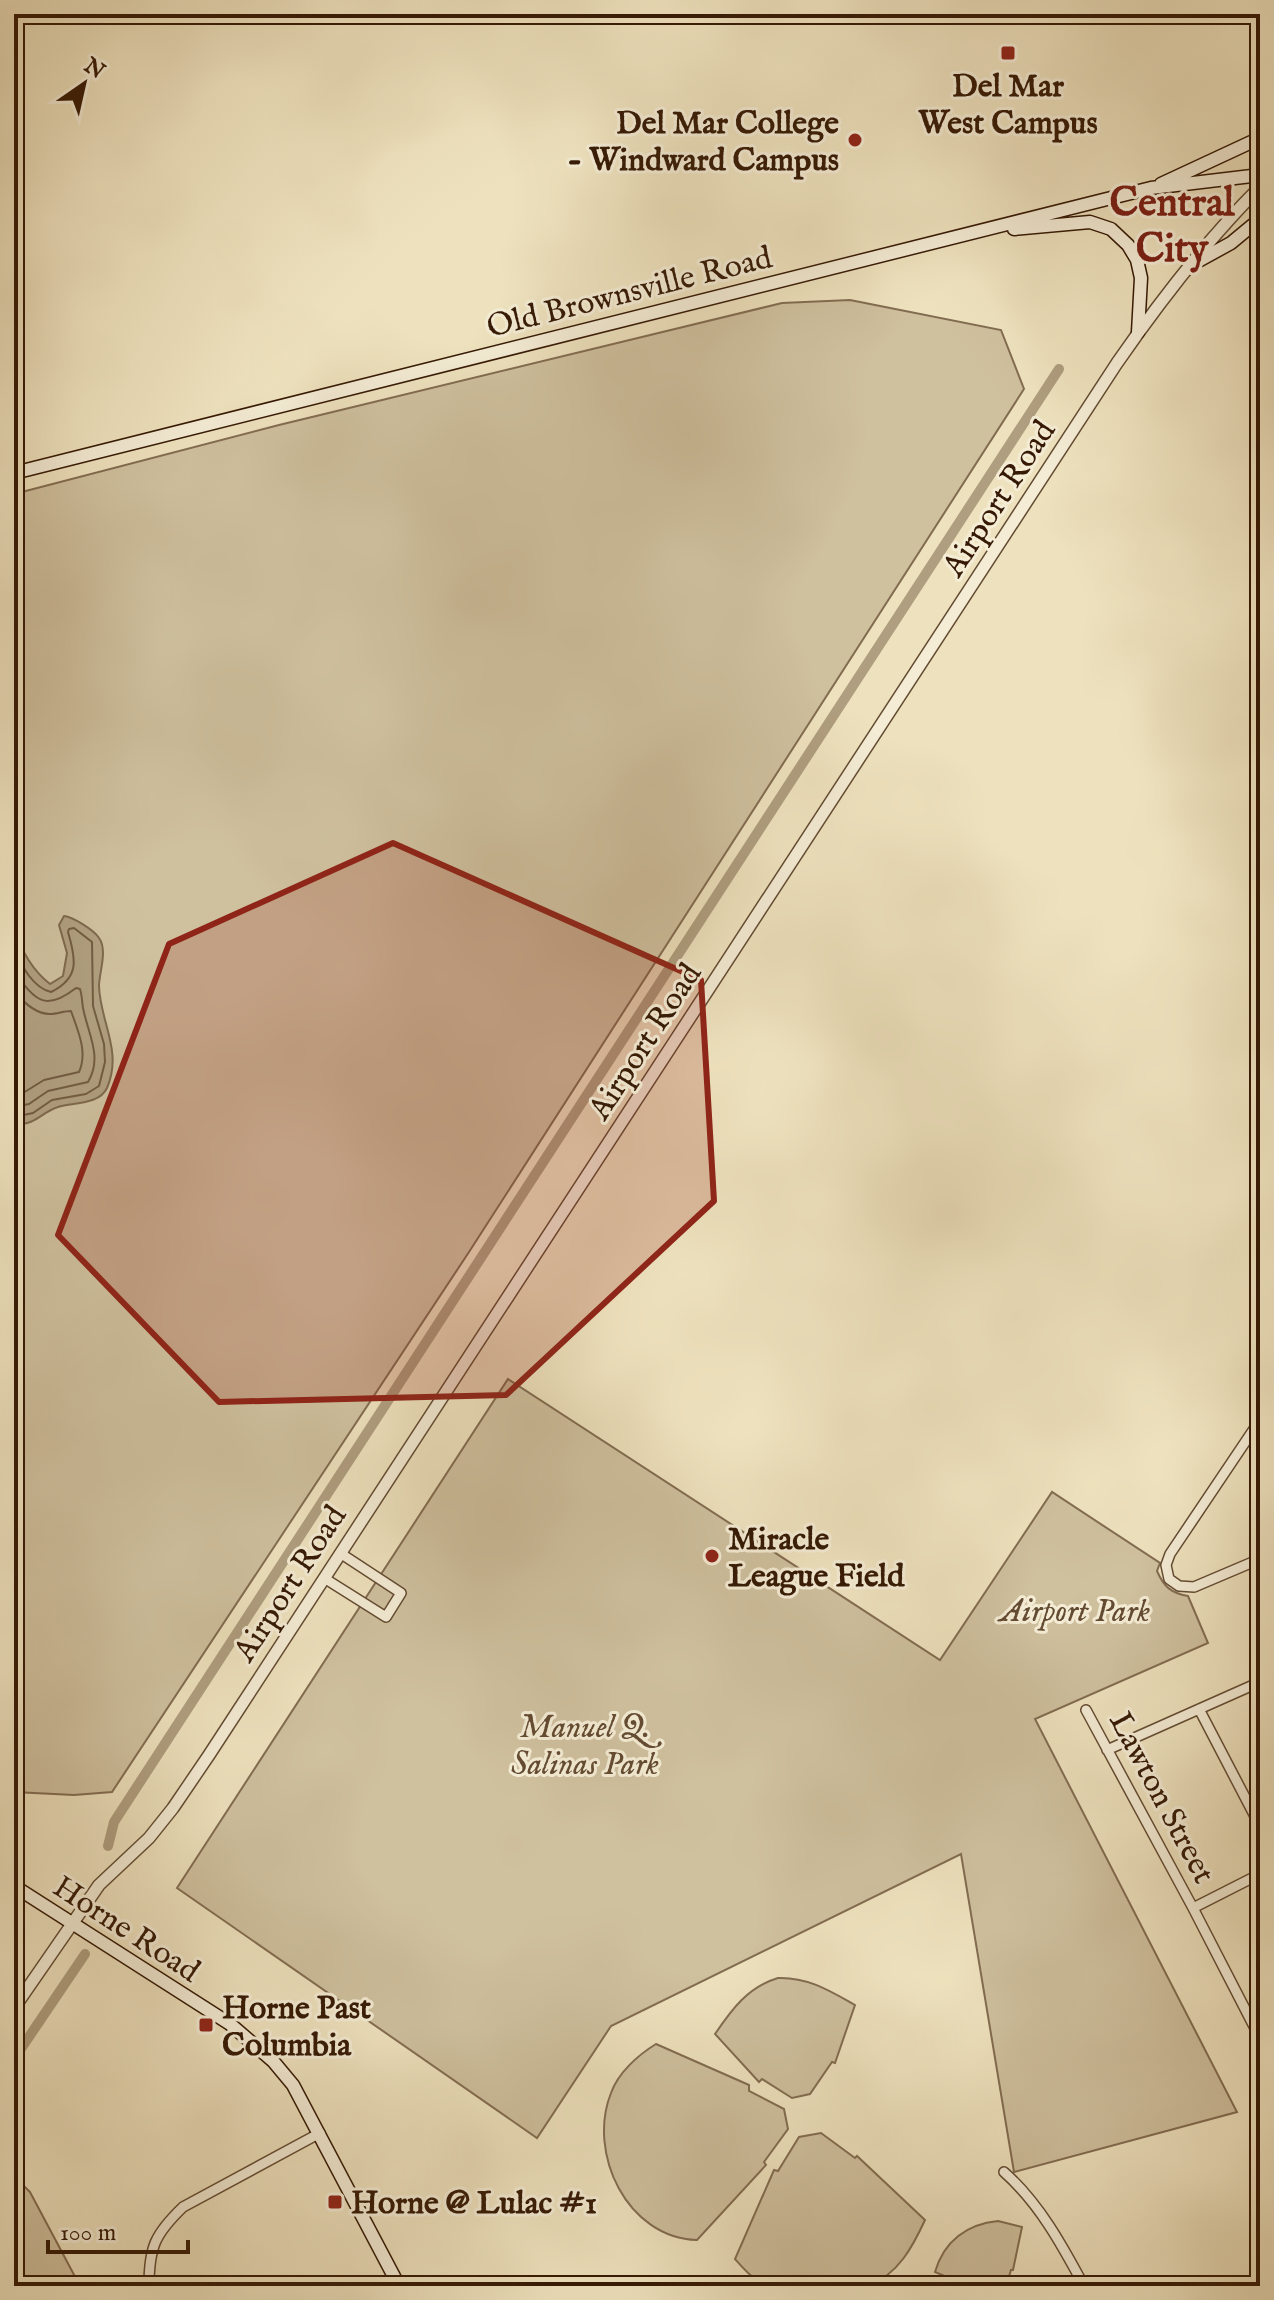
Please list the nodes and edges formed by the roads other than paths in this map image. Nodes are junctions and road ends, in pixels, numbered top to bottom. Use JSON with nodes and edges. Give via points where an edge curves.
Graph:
{"nodes":[{"id":1,"x":1260,"y":138,"type":"edge"},
{"id":2,"x":1260,"y":175,"type":"edge"},
{"id":3,"x":1260,"y":187,"type":"edge"},
{"id":4,"x":1151,"y":188,"type":"junction"},
{"id":5,"x":1260,"y":219,"type":"edge"},
{"id":6,"x":979,"y":231,"type":"junction"},
{"id":7,"x":1191,"y":265,"type":"junction"},
{"id":8,"x":1138,"y":332,"type":"junction"},
{"id":9,"x":14,"y":473,"type":"edge"},
{"id":10,"x":1260,"y":1420,"type":"edge"},
{"id":11,"x":340,"y":1553,"type":"junction"},
{"id":12,"x":1260,"y":1559,"type":"edge"},
{"id":13,"x":324,"y":1578,"type":"junction"},
{"id":14,"x":1260,"y":1682,"type":"edge"},
{"id":15,"x":1199,"y":1709,"type":"junction"},
{"id":16,"x":1086,"y":1710,"type":"dead end"},
{"id":17,"x":1107,"y":1750,"type":"junction"},
{"id":18,"x":1260,"y":1826,"type":"edge"},
{"id":19,"x":1260,"y":1874,"type":"edge"},
{"id":20,"x":14,"y":1886,"type":"edge"},
{"id":21,"x":1193,"y":1908,"type":"junction"},
{"id":22,"x":72,"y":1923,"type":"junction"},
{"id":23,"x":14,"y":2008,"type":"edge"},
{"id":24,"x":1260,"y":2038,"type":"edge"},
{"id":25,"x":320,"y":2133,"type":"junction"},
{"id":26,"x":1004,"y":2172,"type":"dead end"},
{"id":27,"x":149,"y":2286,"type":"edge"},
{"id":28,"x":399,"y":2286,"type":"edge"},
{"id":29,"x":1084,"y":2286,"type":"edge"}],
"edges":[{"from":1,"to":4,"type":"main road"},
{"from":2,"to":4,"type":"main road","name":"Old Brownsville Road"},
{"from":3,"to":7,"type":"street","name":"Airport Road"},
{"from":4,"to":6,"type":"main road","name":"Old Brownsville Road"},
{"from":5,"to":7,"type":"main road"},
{"from":6,"to":8,"type":"main road","via":[[1090,222],[1111,229],[1137,260]]},
{"from":6,"to":9,"type":"main road","name":"Old Brownsville Road"},
{"from":7,"to":8,"type":"street","name":"Airport Road"},
{"from":8,"to":11,"type":"street","name":"Airport Road"},
{"from":10,"to":12,"type":"street","via":[[1166,1565],[1169,1579],[1194,1587]]},
{"from":11,"to":13,"type":"street","name":"Airport Road"},
{"from":11,"to":13,"type":"street","via":[[401,1593],[386,1617]]},
{"from":13,"to":22,"type":"street","name":"Airport Road","via":[[173,1808],[99,1885]]},
{"from":14,"to":15,"type":"street"},
{"from":15,"to":17,"type":"street"},
{"from":15,"to":18,"type":"street"},
{"from":16,"to":17,"type":"street","name":"Lawton Street"},
{"from":17,"to":21,"type":"street","name":"Lawton Street"},
{"from":19,"to":21,"type":"street"},
{"from":20,"to":22,"type":"main road","name":"Horne Road"},
{"from":21,"to":24,"type":"street","name":"Lawton Street"},
{"from":22,"to":23,"type":"street","name":"Airport Road"},
{"from":22,"to":25,"type":"main road","name":"Horne Road","via":[[255,2043],[293,2085]]},
{"from":25,"to":27,"type":"street","via":[[183,2207],[153,2243]]},
{"from":25,"to":28,"type":"main road","name":"Horne Road"},
{"from":26,"to":29,"type":"street","via":[[1042,2216]]}]}
